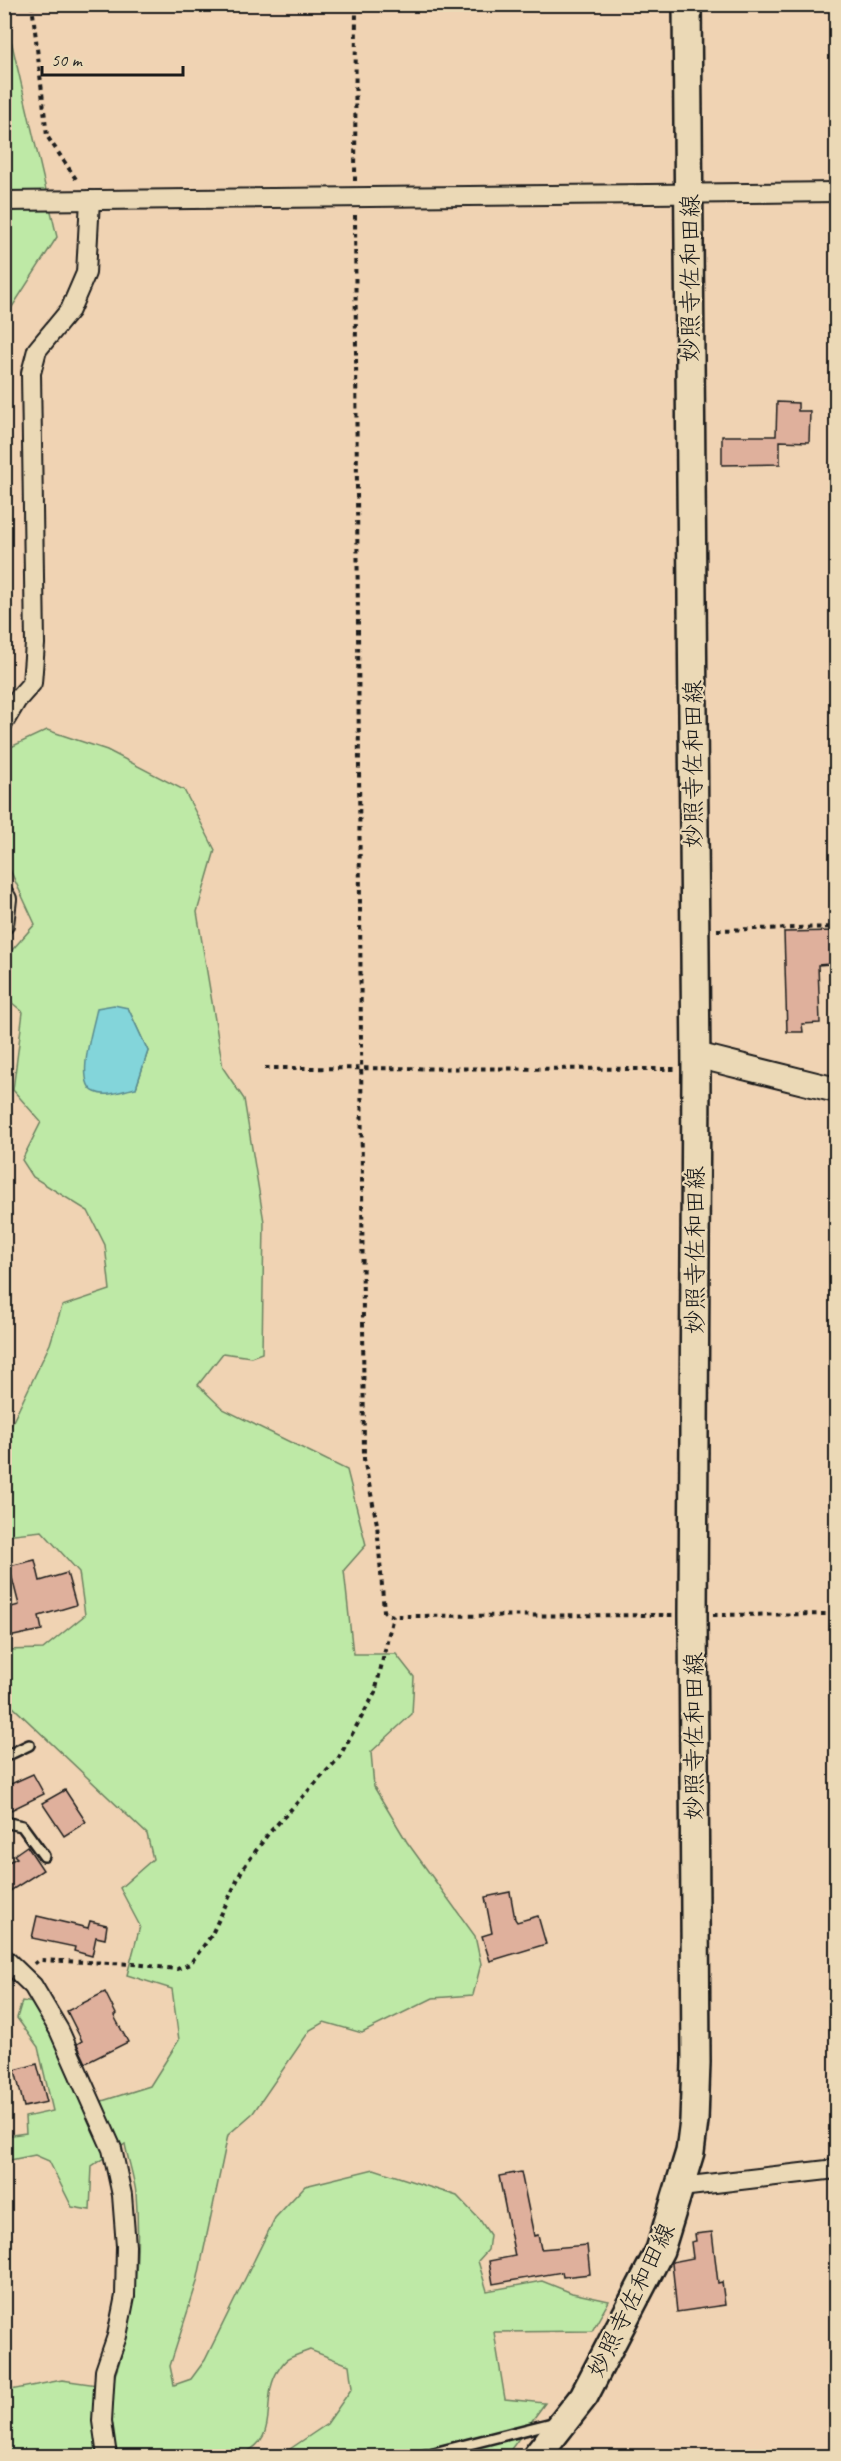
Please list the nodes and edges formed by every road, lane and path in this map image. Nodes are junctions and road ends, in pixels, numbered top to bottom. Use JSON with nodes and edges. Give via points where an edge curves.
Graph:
{"nodes":[{"id":1,"x":32,"y":4,"type":"edge"},
{"id":2,"x":356,"y":4,"type":"edge"},
{"id":3,"x":687,"y":4,"type":"edge"},
{"id":4,"x":837,"y":192,"type":"edge"},
{"id":5,"x":689,"y":194,"type":"junction"},
{"id":6,"x":355,"y":196,"type":"junction"},
{"id":7,"x":90,"y":200,"type":"junction"},
{"id":8,"x":4,"y":201,"type":"edge"},
{"id":9,"x":4,"y":722,"type":"edge"},
{"id":10,"x":4,"y":894,"type":"edge"},
{"id":11,"x":4,"y":925,"type":"edge"},
{"id":12,"x":837,"y":927,"type":"edge"},
{"id":13,"x":695,"y":930,"type":"junction"},
{"id":14,"x":696,"y":1063,"type":"junction"},
{"id":15,"x":362,"y":1067,"type":"junction"},
{"id":16,"x":265,"y":1068,"type":"dead end"},
{"id":17,"x":837,"y":1090,"type":"edge"},
{"id":18,"x":837,"y":1614,"type":"edge"},
{"id":19,"x":693,"y":1615,"type":"junction"},
{"id":20,"x":393,"y":1616,"type":"junction"},
{"id":21,"x":29,"y":1745,"type":"dead end"},
{"id":22,"x":4,"y":1757,"type":"edge"},
{"id":23,"x":4,"y":1822,"type":"edge"},
{"id":24,"x":44,"y":1856,"type":"dead end"},
{"id":25,"x":4,"y":1958,"type":"edge"},
{"id":26,"x":19,"y":1975,"type":"junction"},
{"id":27,"x":837,"y":2169,"type":"edge"},
{"id":28,"x":681,"y":2187,"type":"junction"},
{"id":29,"x":567,"y":2419,"type":"junction"},
{"id":30,"x":107,"y":2457,"type":"edge"},
{"id":31,"x":422,"y":2457,"type":"edge"},
{"id":32,"x":537,"y":2457,"type":"edge"}],
"edges":[{"from":1,"to":7,"type":"path","via":[[47,136]]},
{"from":2,"to":6,"type":"path"},
{"from":3,"to":5,"type":"main road","name":"妙照寺佐和田線"},
{"from":4,"to":5,"type":"street"},
{"from":5,"to":6,"type":"street"},
{"from":5,"to":13,"type":"main road","name":"妙照寺佐和田線"},
{"from":6,"to":7,"type":"street"},
{"from":6,"to":15,"type":"path"},
{"from":7,"to":8,"type":"street"},
{"from":7,"to":9,"type":"street","via":[[86,273],[70,310],[37,350],[31,373],[35,644],[32,682]]},
{"from":10,"to":11,"type":"street"},
{"from":12,"to":13,"type":"path"},
{"from":13,"to":14,"type":"main road","name":"妙照寺佐和田線"},
{"from":14,"to":15,"type":"path","via":[[662,1067]]},
{"from":14,"to":17,"type":"street"},
{"from":14,"to":19,"type":"main road","name":"妙照寺佐和田線"},
{"from":15,"to":16,"type":"path"},
{"from":15,"to":20,"type":"path","via":[[364,1459],[377,1524],[384,1611]]},
{"from":18,"to":19,"type":"path"},
{"from":19,"to":20,"type":"path"},
{"from":19,"to":28,"type":"main road","name":"妙照寺佐和田線","via":[[696,2062],[694,2121]]},
{"from":20,"to":26,"type":"path","via":[[375,1693],[338,1760],[268,1834],[242,1870],[211,1936],[190,1964],[177,1969],[39,1960]]},
{"from":21,"to":22,"type":"lane"},
{"from":23,"to":24,"type":"lane","via":[[22,1826]]},
{"from":25,"to":26,"type":"street"},
{"from":26,"to":30,"type":"street","via":[[33,1986],[59,2030],[112,2149],[122,2195],[124,2296],[117,2336],[105,2371],[102,2421]]},
{"from":27,"to":28,"type":"street"},
{"from":28,"to":29,"type":"main road","name":"妙照寺佐和田線","via":[[660,2250],[584,2396]]},
{"from":29,"to":31,"type":"lane"},
{"from":29,"to":32,"type":"main road","name":"妙照寺佐和田線"}]}
